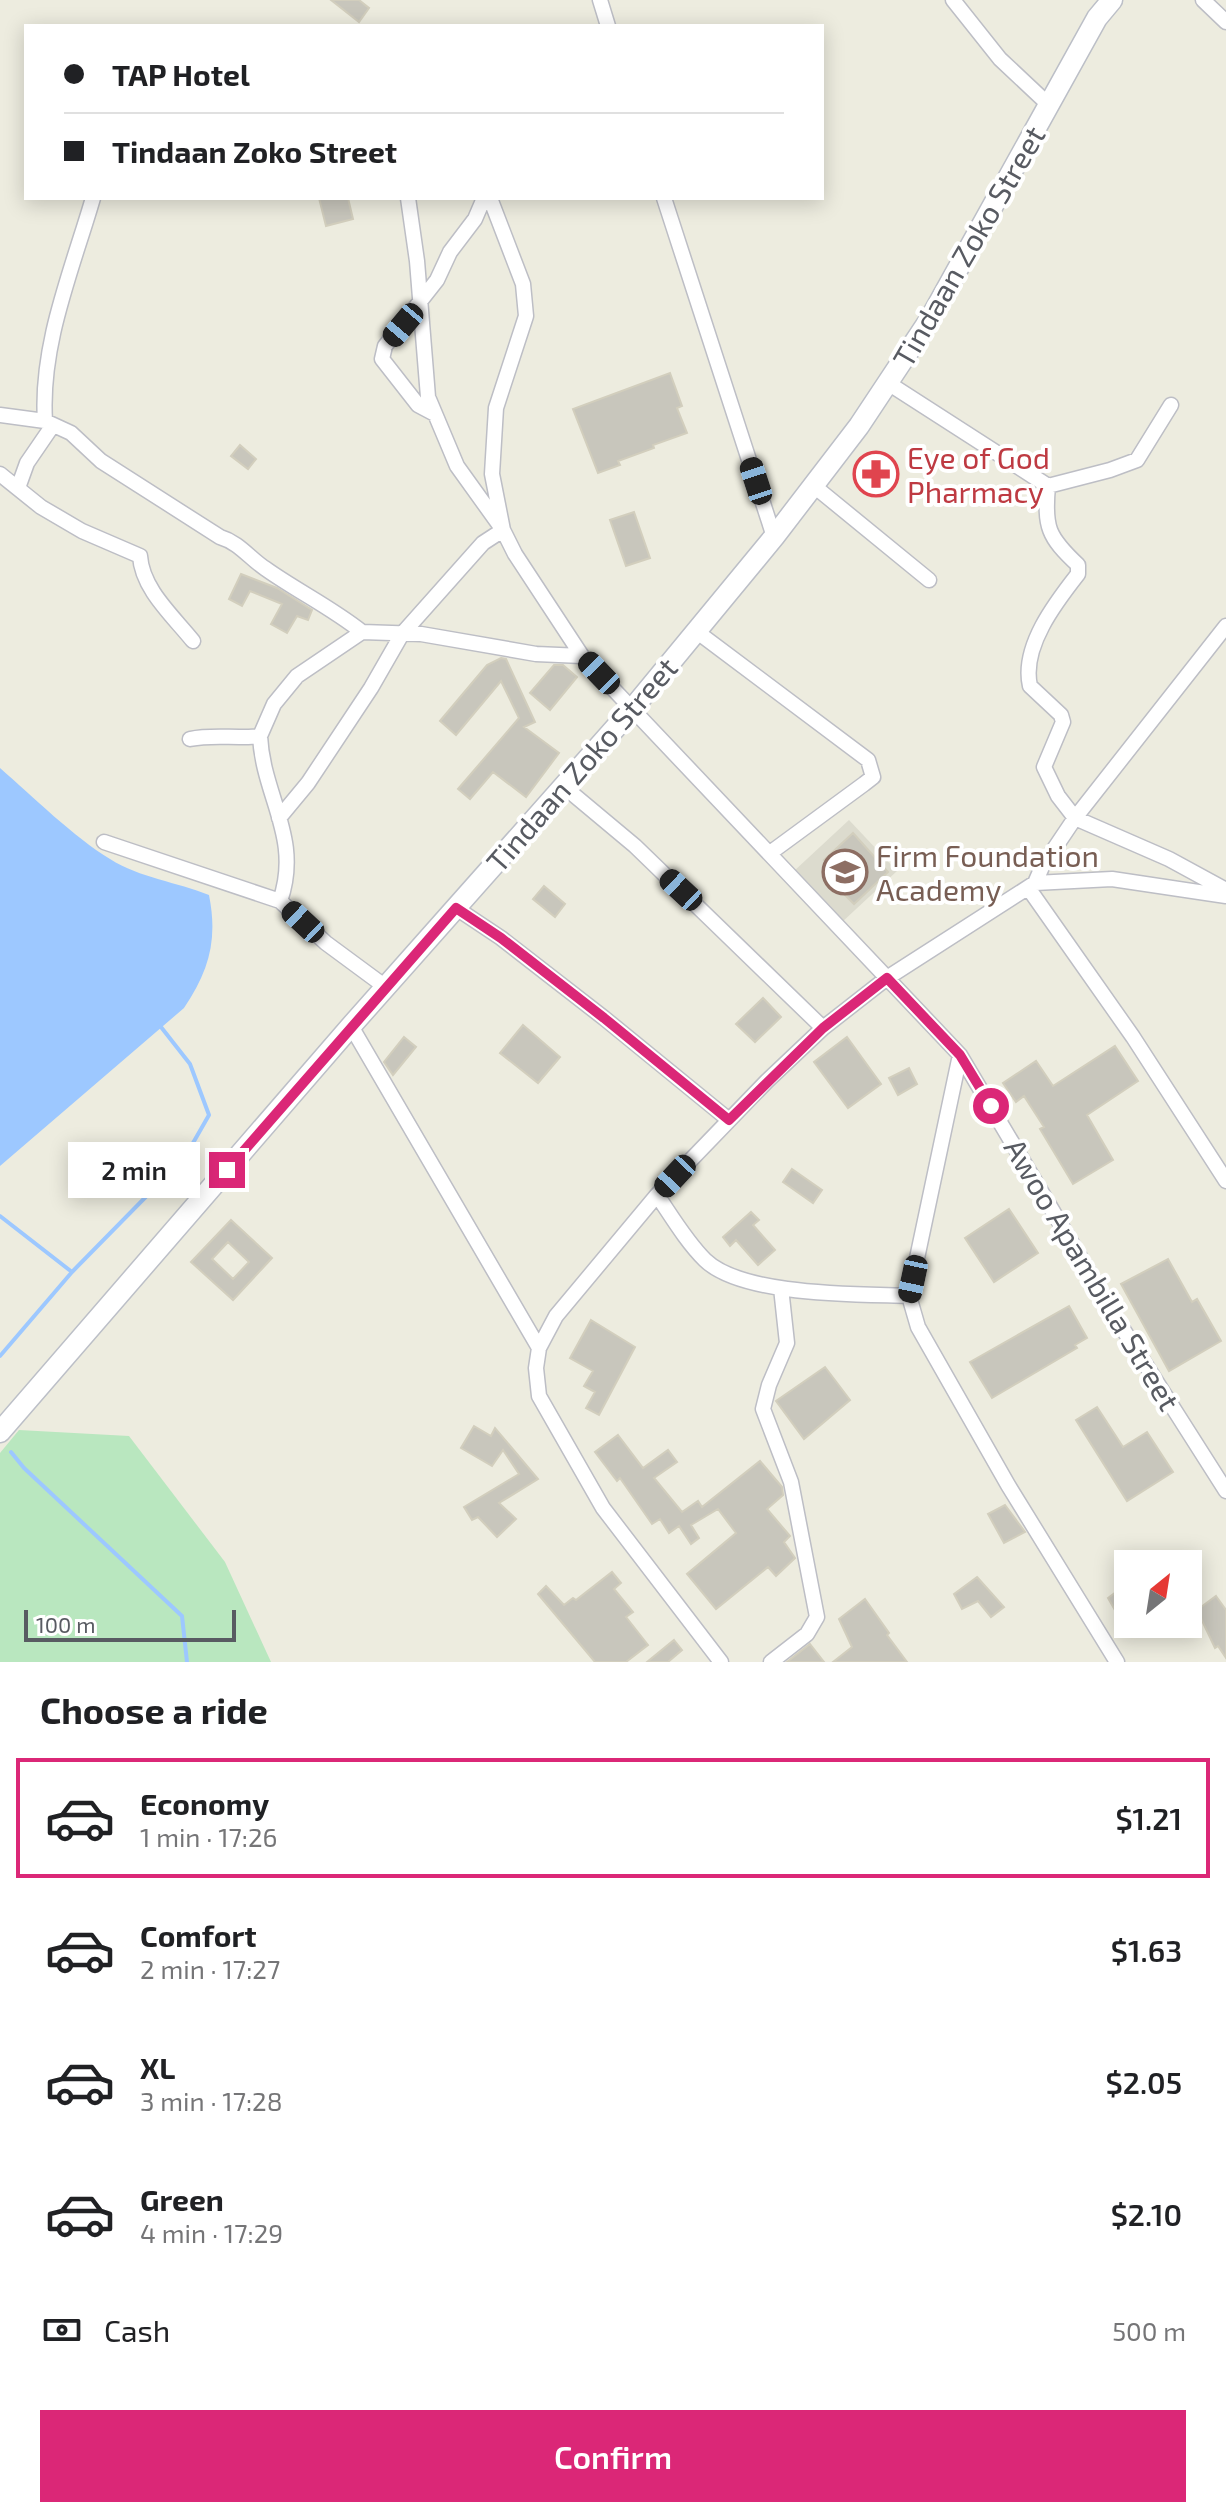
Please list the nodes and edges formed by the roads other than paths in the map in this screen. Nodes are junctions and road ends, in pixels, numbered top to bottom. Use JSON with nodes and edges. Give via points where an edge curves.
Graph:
{"nodes":[{"id":1,"x":600,"y":0,"type":"edge"},
{"id":2,"x":953,"y":0,"type":"edge"},
{"id":3,"x":1112,"y":0,"type":"edge"},
{"id":4,"x":1203,"y":0,"type":"edge"},
{"id":5,"x":1095,"y":9,"type":"edge"},
{"id":6,"x":1226,"y":22,"type":"edge"},
{"id":7,"x":607,"y":24,"type":"edge"},
{"id":8,"x":1049,"y":105,"type":"junction"},
{"id":9,"x":92,"y":200,"type":"edge"},
{"id":10,"x":408,"y":200,"type":"edge"},
{"id":11,"x":483,"y":200,"type":"edge"},
{"id":12,"x":491,"y":200,"type":"edge"},
{"id":13,"x":665,"y":200,"type":"edge"},
{"id":14,"x":421,"y":304,"type":"junction"},
{"id":15,"x":888,"y":383,"type":"junction"},
{"id":16,"x":1171,"y":405,"type":"dead end"},
{"id":17,"x":435,"y":414,"type":"junction"},
{"id":18,"x":0,"y":415,"type":"edge"},
{"id":19,"x":49,"y":423,"type":"junction"},
{"id":20,"x":0,"y":474,"type":"edge"},
{"id":21,"x":814,"y":486,"type":"junction"},
{"id":22,"x":1048,"y":486,"type":"junction"},
{"id":23,"x":18,"y":488,"type":"junction"},
{"id":24,"x":503,"y":530,"type":"junction"},
{"id":25,"x":774,"y":537,"type":"junction"},
{"id":26,"x":929,"y":580,"type":"dead end"},
{"id":27,"x":1226,"y":626,"type":"edge"},
{"id":28,"x":696,"y":631,"type":"junction"},
{"id":29,"x":362,"y":632,"type":"junction"},
{"id":30,"x":402,"y":634,"type":"junction"},
{"id":31,"x":193,"y":641,"type":"dead end"},
{"id":32,"x":582,"y":656,"type":"junction"},
{"id":33,"x":633,"y":708,"type":"junction"},
{"id":34,"x":260,"y":736,"type":"junction"},
{"id":35,"x":190,"y":739,"type":"dead end"},
{"id":36,"x":562,"y":785,"type":"junction"},
{"id":37,"x":279,"y":818,"type":"junction"},
{"id":38,"x":1075,"y":818,"type":"junction"},
{"id":39,"x":104,"y":842,"type":"dead end"},
{"id":40,"x":770,"y":853,"type":"junction"},
{"id":41,"x":1032,"y":886,"type":"junction"},
{"id":42,"x":1226,"y":893,"type":"edge"},
{"id":43,"x":280,"y":901,"type":"junction"},
{"id":44,"x":456,"y":908,"type":"junction"},
{"id":45,"x":887,"y":978,"type":"junction"},
{"id":46,"x":387,"y":988,"type":"junction"},
{"id":47,"x":351,"y":1026,"type":"junction"},
{"id":48,"x":823,"y":1028,"type":"junction"},
{"id":49,"x":960,"y":1055,"type":"junction"},
{"id":50,"x":729,"y":1120,"type":"junction"},
{"id":51,"x":1226,"y":1181,"type":"edge"},
{"id":52,"x":657,"y":1195,"type":"junction"},
{"id":53,"x":781,"y":1288,"type":"junction"},
{"id":54,"x":909,"y":1296,"type":"junction"},
{"id":55,"x":539,"y":1348,"type":"junction"},
{"id":56,"x":0,"y":1432,"type":"edge"},
{"id":57,"x":1225,"y":1488,"type":"edge"},
{"id":58,"x":721,"y":1662,"type":"edge"},
{"id":59,"x":771,"y":1662,"type":"edge"},
{"id":60,"x":1117,"y":1662,"type":"edge"}],
"edges":[{"from":1,"to":7,"type":"street"},
{"from":2,"to":8,"type":"street","via":[[1000,59]]},
{"from":3,"to":5,"type":"main road","name":"Tindaan Zoko Street"},
{"from":4,"to":6,"type":"street"},
{"from":5,"to":8,"type":"main road","name":"Tindaan Zoko Street"},
{"from":8,"to":15,"type":"main road","name":"Tindaan Zoko Street"},
{"from":9,"to":19,"type":"street","via":[[52,336],[44,402]]},
{"from":10,"to":14,"type":"street"},
{"from":11,"to":14,"type":"street"},
{"from":12,"to":24,"type":"street","via":[[523,284],[526,316],[496,408],[492,474]]},
{"from":13,"to":25,"type":"street"},
{"from":14,"to":17,"type":"street","via":[[428,397]]},
{"from":14,"to":17,"type":"street","via":[[385,346],[382,359],[418,405]]},
{"from":15,"to":21,"type":"main road","name":"Tindaan Zoko Street"},
{"from":15,"to":22,"type":"street"},
{"from":16,"to":22,"type":"street","via":[[1137,460]]},
{"from":17,"to":24,"type":"street","via":[[457,466]]},
{"from":18,"to":19,"type":"street"},
{"from":19,"to":23,"type":"street"},
{"from":19,"to":29,"type":"street","via":[[71,433],[101,461],[177,510],[242,547],[264,568]]},
{"from":20,"to":23,"type":"street"},
{"from":21,"to":25,"type":"main road","name":"Tindaan Zoko Street"},
{"from":21,"to":26,"type":"street"},
{"from":22,"to":38,"type":"street","via":[[1046,514],[1052,540],[1078,565],[1078,574],[1035,645],[1028,677],[1030,686],[1061,715],[1063,722],[1044,767]]},
{"from":23,"to":31,"type":"street","via":[[82,531],[140,556],[149,586]]},
{"from":24,"to":30,"type":"street","via":[[483,543]]},
{"from":24,"to":32,"type":"street","name":"Awoo Apambilla Street"},
{"from":25,"to":28,"type":"main road","name":"Tindaan Zoko Street"},
{"from":27,"to":38,"type":"street"},
{"from":28,"to":33,"type":"main road","name":"Tindaan Zoko Street"},
{"from":28,"to":40,"type":"street","via":[[857,751],[873,770],[873,777]]},
{"from":29,"to":30,"type":"street"},
{"from":29,"to":34,"type":"street","via":[[297,676],[274,704]]},
{"from":30,"to":32,"type":"street"},
{"from":30,"to":37,"type":"street","via":[[308,783]]},
{"from":32,"to":33,"type":"street","name":"Awoo Apambilla Street"},
{"from":33,"to":36,"type":"main road","name":"Tindaan Zoko Street"},
{"from":33,"to":40,"type":"street","name":"Awoo Apambilla Street"},
{"from":34,"to":35,"type":"street"},
{"from":34,"to":37,"type":"street"},
{"from":36,"to":44,"type":"main road","name":"Tindaan Zoko Street"},
{"from":36,"to":48,"type":"street","via":[[635,846]]},
{"from":37,"to":43,"type":"street","via":[[289,850],[288,880]]},
{"from":38,"to":41,"type":"street"},
{"from":38,"to":42,"type":"street","via":[[1169,859]]},
{"from":39,"to":43,"type":"street"},
{"from":40,"to":45,"type":"street","name":"Awoo Apambilla Street"},
{"from":41,"to":42,"type":"street","via":[[1112,879]]},
{"from":41,"to":45,"type":"street"},
{"from":41,"to":51,"type":"street"},
{"from":43,"to":46,"type":"street"},
{"from":44,"to":46,"type":"main road","name":"Tindaan Zoko Street"},
{"from":44,"to":50,"type":"street"},
{"from":45,"to":48,"type":"street"},
{"from":45,"to":49,"type":"street","name":"Awoo Apambilla Street"},
{"from":46,"to":47,"type":"main road","name":"Tindaan Zoko Street"},
{"from":47,"to":55,"type":"street"},
{"from":47,"to":56,"type":"main road","name":"Tindaan Zoko Street"},
{"from":48,"to":50,"type":"street"},
{"from":49,"to":54,"type":"street"},
{"from":49,"to":57,"type":"street","name":"Awoo Apambilla Street","via":[[1121,1326]]},
{"from":50,"to":52,"type":"street"},
{"from":52,"to":53,"type":"street","via":[[707,1261],[733,1278]]},
{"from":52,"to":55,"type":"street","via":[[563,1307]]},
{"from":53,"to":54,"type":"street"},
{"from":53,"to":59,"type":"street","via":[[787,1343],[763,1409],[791,1482],[817,1617],[807,1634]]},
{"from":54,"to":60,"type":"street","via":[[918,1327],[970,1419]]},
{"from":55,"to":58,"type":"street","via":[[539,1396],[603,1508]]}]}
